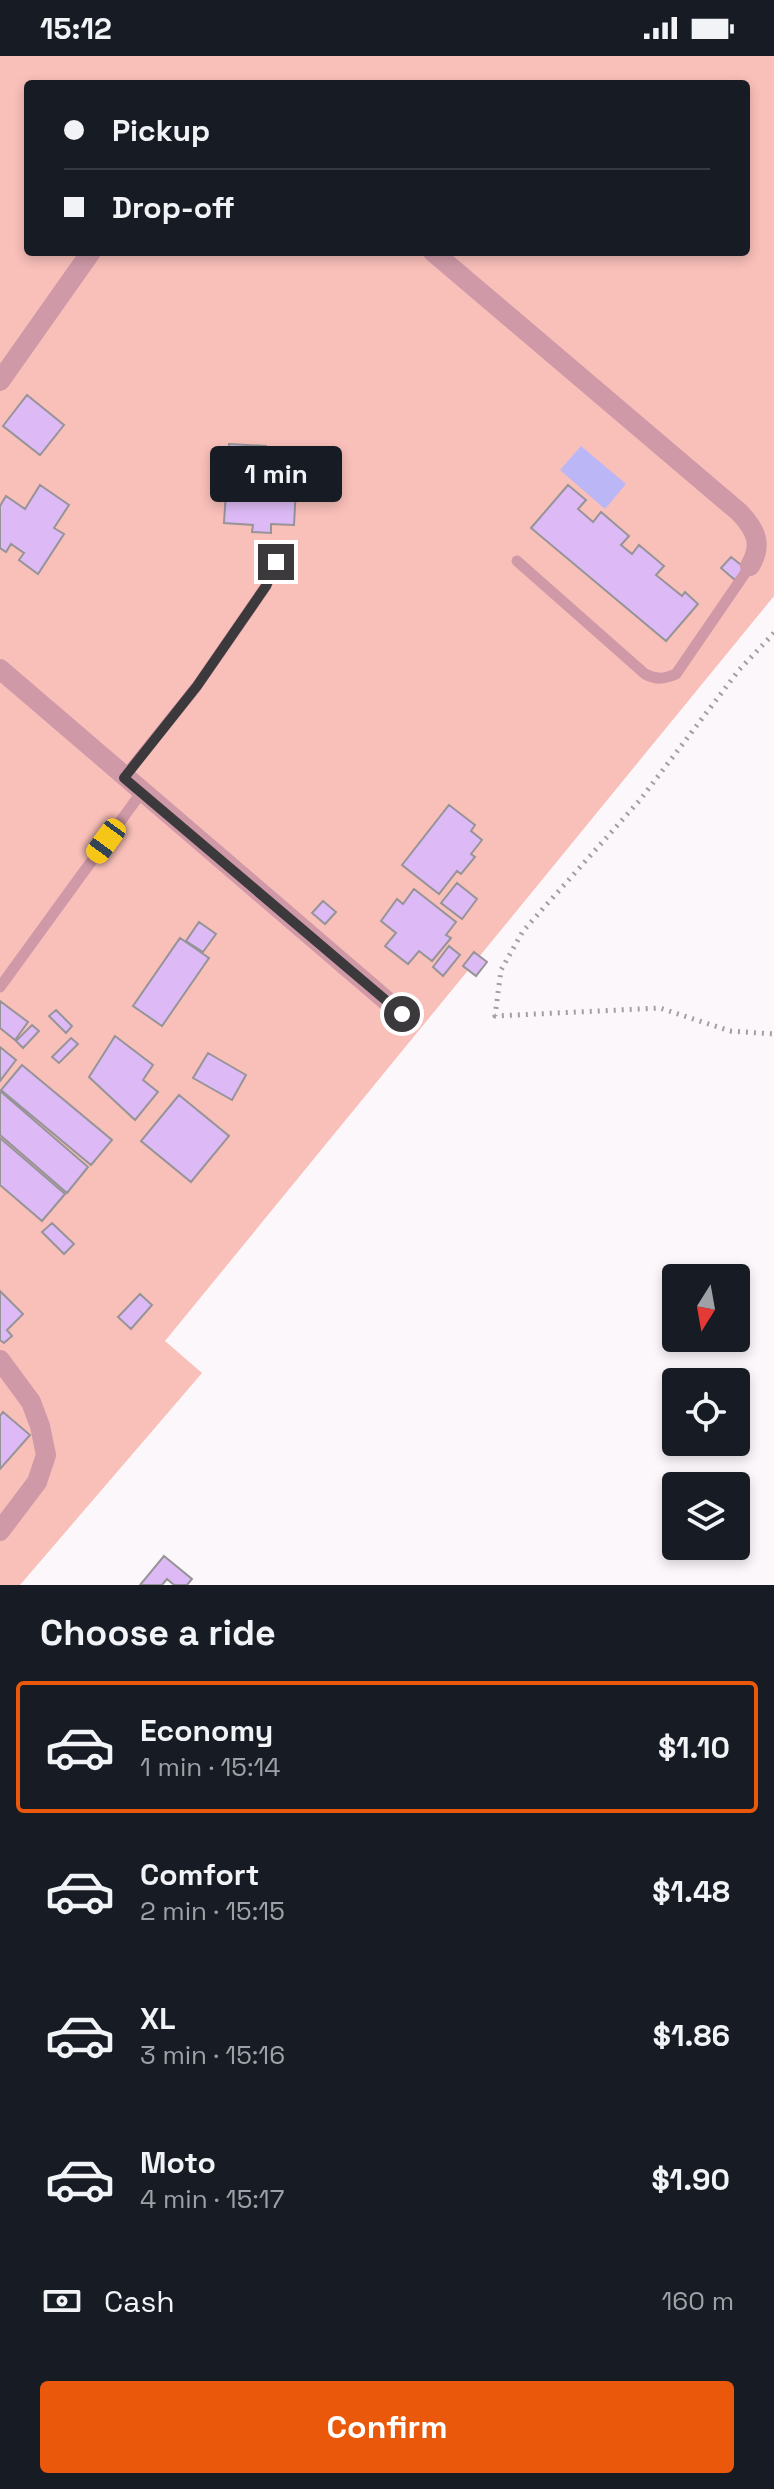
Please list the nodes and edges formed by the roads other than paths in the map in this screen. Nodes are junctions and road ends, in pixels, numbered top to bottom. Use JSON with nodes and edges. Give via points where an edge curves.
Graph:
{"nodes":[{"id":1,"x":88,"y":256,"type":"edge"},
{"id":2,"x":438,"y":256,"type":"edge"},
{"id":3,"x":0,"y":381,"type":"edge"},
{"id":4,"x":517,"y":561,"type":"dead end"},
{"id":5,"x":276,"y":562,"type":"dead end"},
{"id":6,"x":750,"y":566,"type":"joint"},
{"id":7,"x":0,"y":669,"type":"edge"},
{"id":8,"x":124,"y":778,"type":"junction"},
{"id":9,"x":141,"y":793,"type":"junction"},
{"id":10,"x":0,"y":987,"type":"edge"},
{"id":11,"x":402,"y":1014,"type":"dead end"},
{"id":12,"x":0,"y":1360,"type":"edge"},
{"id":13,"x":0,"y":1531,"type":"edge"}],
"edges":[{"from":1,"to":3,"type":"street"},
{"from":2,"to":6,"type":"street","via":[[739,512],[757,538]]},
{"from":4,"to":6,"type":"lane","via":[[654,679],[676,674]]},
{"from":5,"to":8,"type":"lane","via":[[266,586],[197,686]]},
{"from":7,"to":8,"type":"street"},
{"from":8,"to":9,"type":"street"},
{"from":9,"to":10,"type":"lane"},
{"from":9,"to":11,"type":"street"},
{"from":12,"to":13,"type":"street","via":[[31,1402],[46,1455],[37,1482]]}]}
